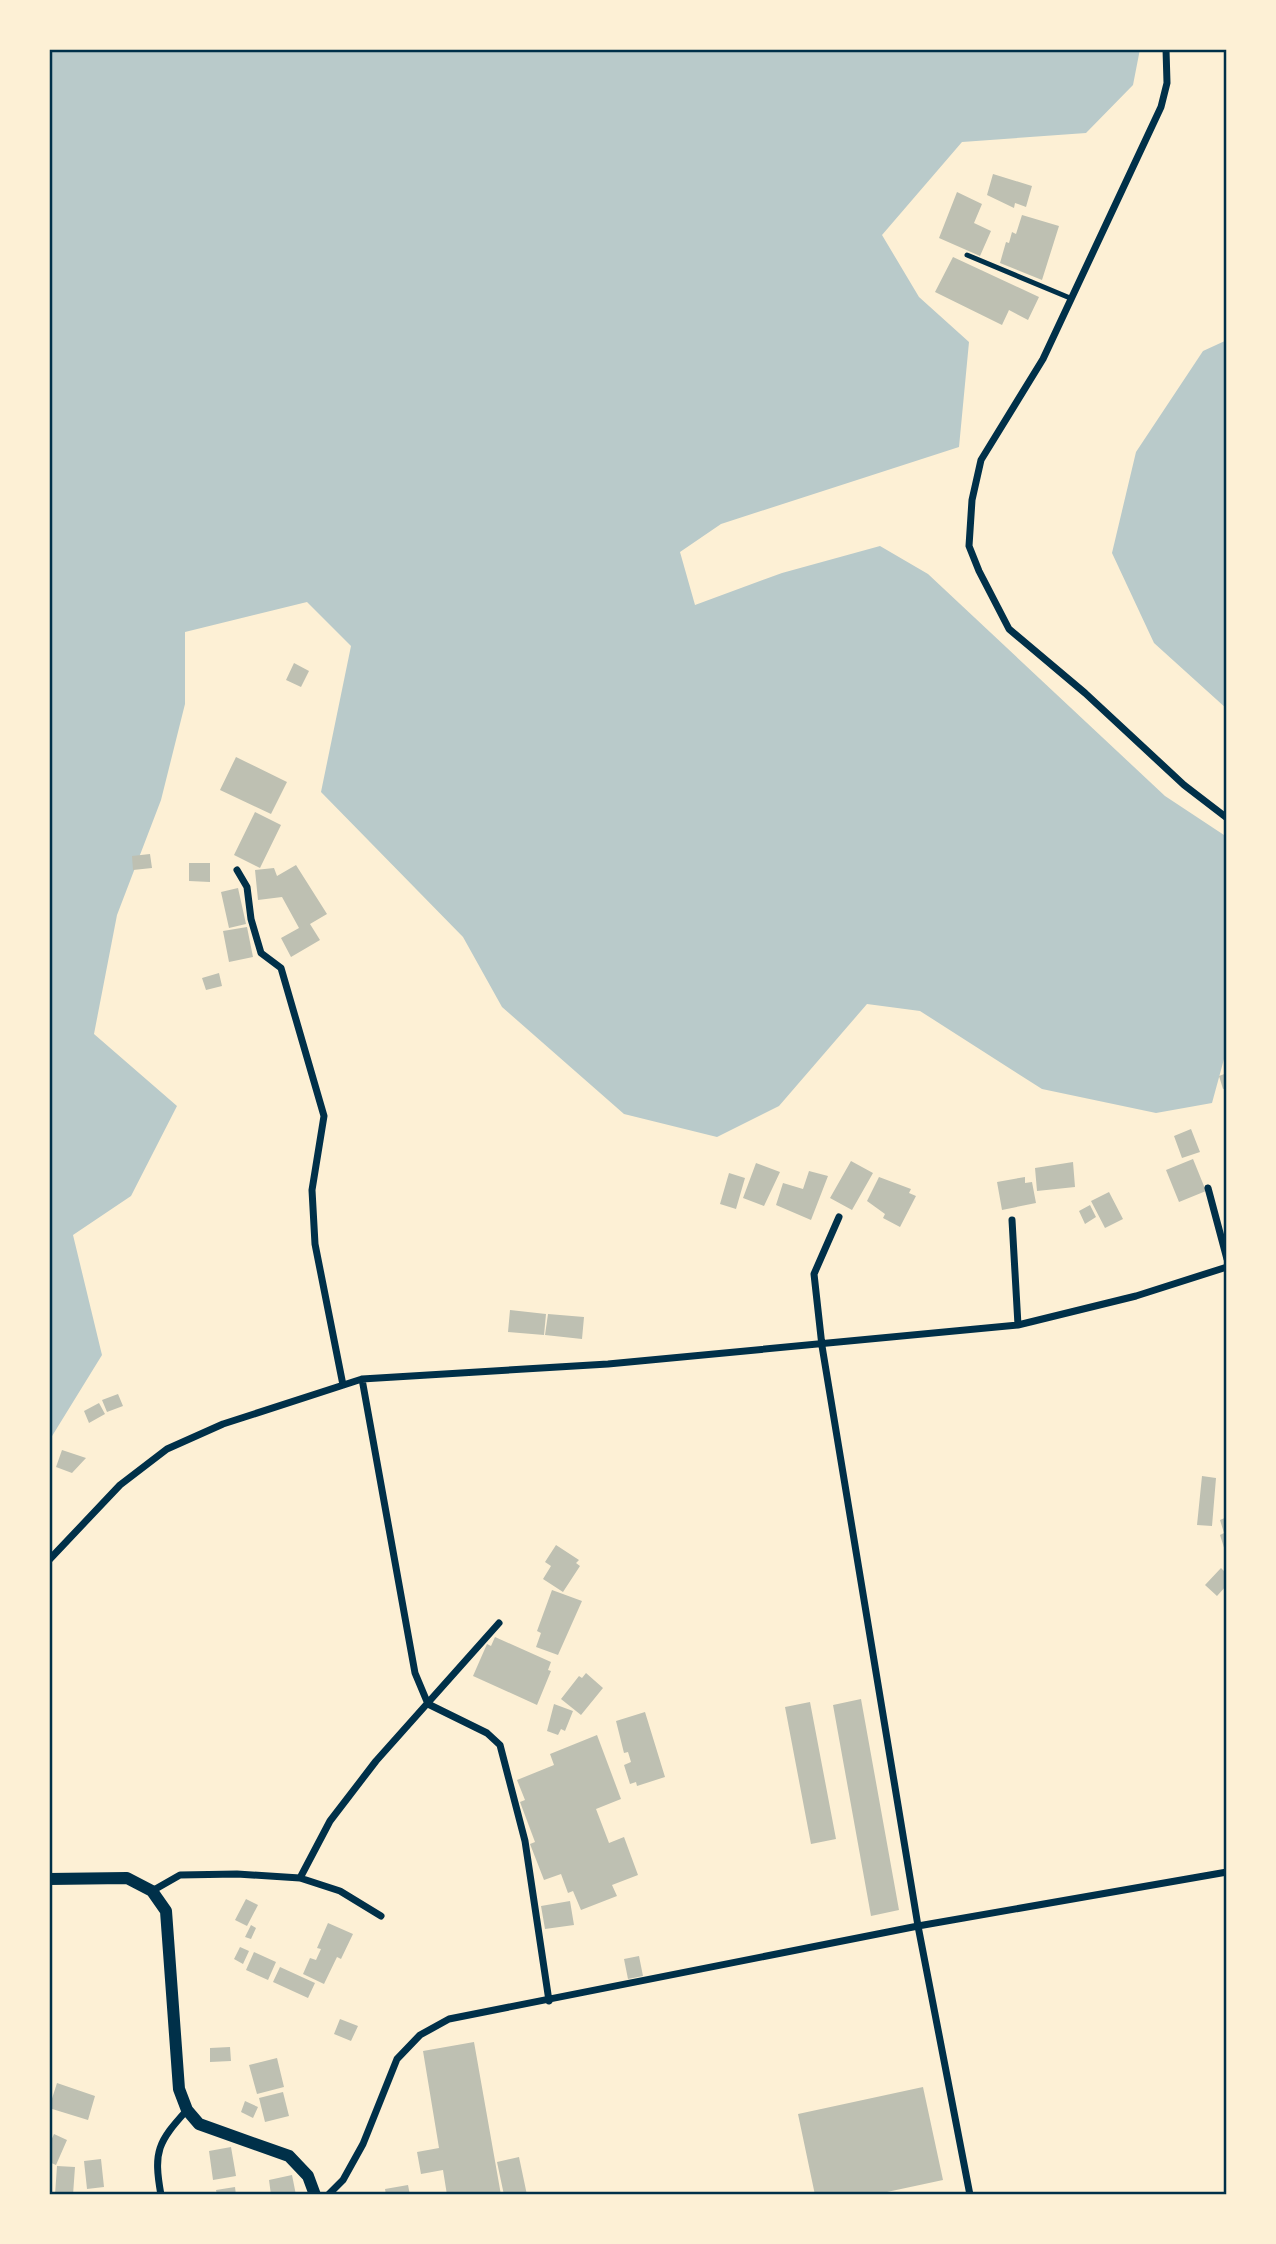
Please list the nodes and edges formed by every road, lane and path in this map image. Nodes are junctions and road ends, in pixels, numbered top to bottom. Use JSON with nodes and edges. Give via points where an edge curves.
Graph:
{"nodes":[{"id":1,"x":1166,"y":49,"type":"edge"},
{"id":2,"x":967,"y":255,"type":"dead end"},
{"id":3,"x":1070,"y":298,"type":"junction"},
{"id":4,"x":1227,"y":818,"type":"edge"},
{"id":5,"x":237,"y":870,"type":"dead end"},
{"id":6,"x":1208,"y":1188,"type":"dead end"},
{"id":7,"x":839,"y":1217,"type":"dead end"},
{"id":8,"x":1012,"y":1220,"type":"dead end"},
{"id":9,"x":1227,"y":1259,"type":"edge"},
{"id":10,"x":1227,"y":1267,"type":"edge"},
{"id":11,"x":1018,"y":1325,"type":"junction"},
{"id":12,"x":822,"y":1346,"type":"junction"},
{"id":13,"x":362,"y":1379,"type":"junction"},
{"id":14,"x":343,"y":1385,"type":"junction"},
{"id":15,"x":49,"y":1560,"type":"edge"},
{"id":16,"x":499,"y":1623,"type":"dead end"},
{"id":17,"x":428,"y":1704,"type":"junction"},
{"id":18,"x":1227,"y":1872,"type":"edge"},
{"id":19,"x":300,"y":1878,"type":"junction"},
{"id":20,"x":49,"y":1879,"type":"edge"},
{"id":21,"x":152,"y":1891,"type":"junction"},
{"id":22,"x":381,"y":1916,"type":"dead end"},
{"id":23,"x":918,"y":1926,"type":"junction"},
{"id":24,"x":550,"y":2001,"type":"junction"},
{"id":25,"x":187,"y":2110,"type":"junction"},
{"id":26,"x":161,"y":2195,"type":"edge"},
{"id":27,"x":315,"y":2195,"type":"edge"},
{"id":28,"x":328,"y":2195,"type":"edge"},
{"id":29,"x":970,"y":2195,"type":"edge"}],
"edges":[{"from":1,"to":3,"type":"street","via":[[1167,83],[1161,107]]},
{"from":2,"to":3,"type":"lane"},
{"from":3,"to":4,"type":"street","via":[[1043,359],[981,460],[972,500],[970,546],[1009,629]]},
{"from":5,"to":14,"type":"street","via":[[247,887],[261,953],[281,968],[324,1116],[312,1190],[315,1244]]},
{"from":6,"to":9,"type":"street"},
{"from":7,"to":12,"type":"street","via":[[814,1274]]},
{"from":8,"to":11,"type":"street"},
{"from":10,"to":11,"type":"street","via":[[1136,1296]]},
{"from":11,"to":12,"type":"street"},
{"from":12,"to":13,"type":"street"},
{"from":12,"to":23,"type":"street"},
{"from":13,"to":14,"type":"street"},
{"from":13,"to":17,"type":"street","via":[[415,1672]]},
{"from":14,"to":15,"type":"street","via":[[223,1424],[167,1450],[120,1485]]},
{"from":16,"to":17,"type":"street"},
{"from":17,"to":19,"type":"street","via":[[376,1761],[331,1821]]},
{"from":17,"to":24,"type":"street","via":[[487,1733],[500,1745],[525,1841]]},
{"from":18,"to":23,"type":"street"},
{"from":19,"to":21,"type":"street","via":[[180,1875]]},
{"from":19,"to":22,"type":"street","via":[[340,1891]]},
{"from":20,"to":21,"type":"street","via":[[127,1878]]},
{"from":21,"to":25,"type":"street","via":[[166,1912],[179,2089]]},
{"from":23,"to":24,"type":"street"},
{"from":23,"to":29,"type":"street"},
{"from":24,"to":28,"type":"street","via":[[449,2019],[420,2035],[397,2059],[363,2144],[343,2180]]},
{"from":25,"to":26,"type":"street","via":[[161,2138],[157,2174]]},
{"from":25,"to":27,"type":"street","via":[[199,2123],[289,2157],[308,2176]]}]}
